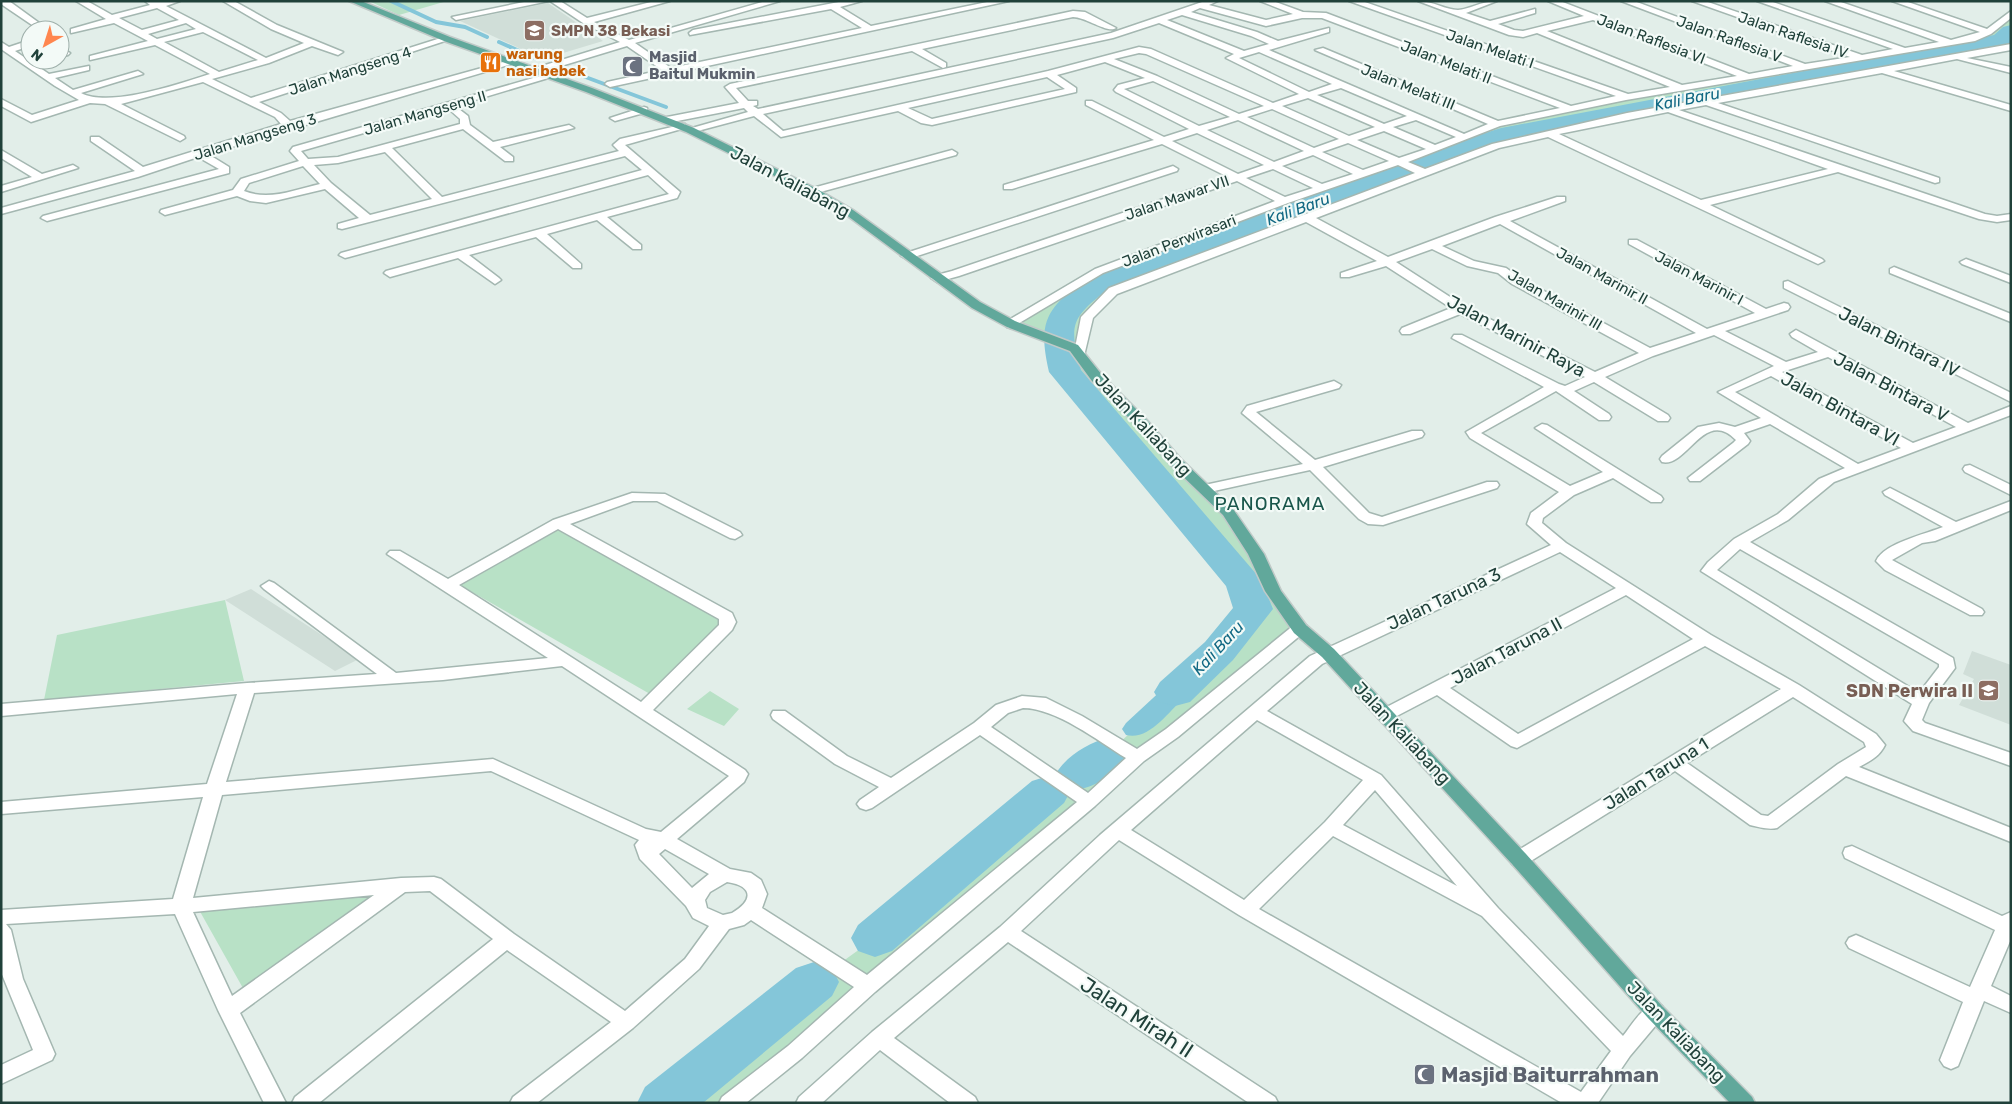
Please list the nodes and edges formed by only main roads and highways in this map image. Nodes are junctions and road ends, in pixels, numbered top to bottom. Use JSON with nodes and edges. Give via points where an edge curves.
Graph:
{"nodes":[{"id":1,"x":353,"y":1,"type":"edge"},
{"id":2,"x":1744,"y":1103,"type":"edge"}],
"edges":[{"from":1,"to":2,"type":"main road","name":"Jalan Kaliabang","via":[[510,63],[522,67],[547,67],[686,128],[814,191],[849,212],[976,305],[1077,350],[1097,378],[1228,512],[1256,554],[1272,590],[1300,629],[1328,653],[1655,1012]]}]}
